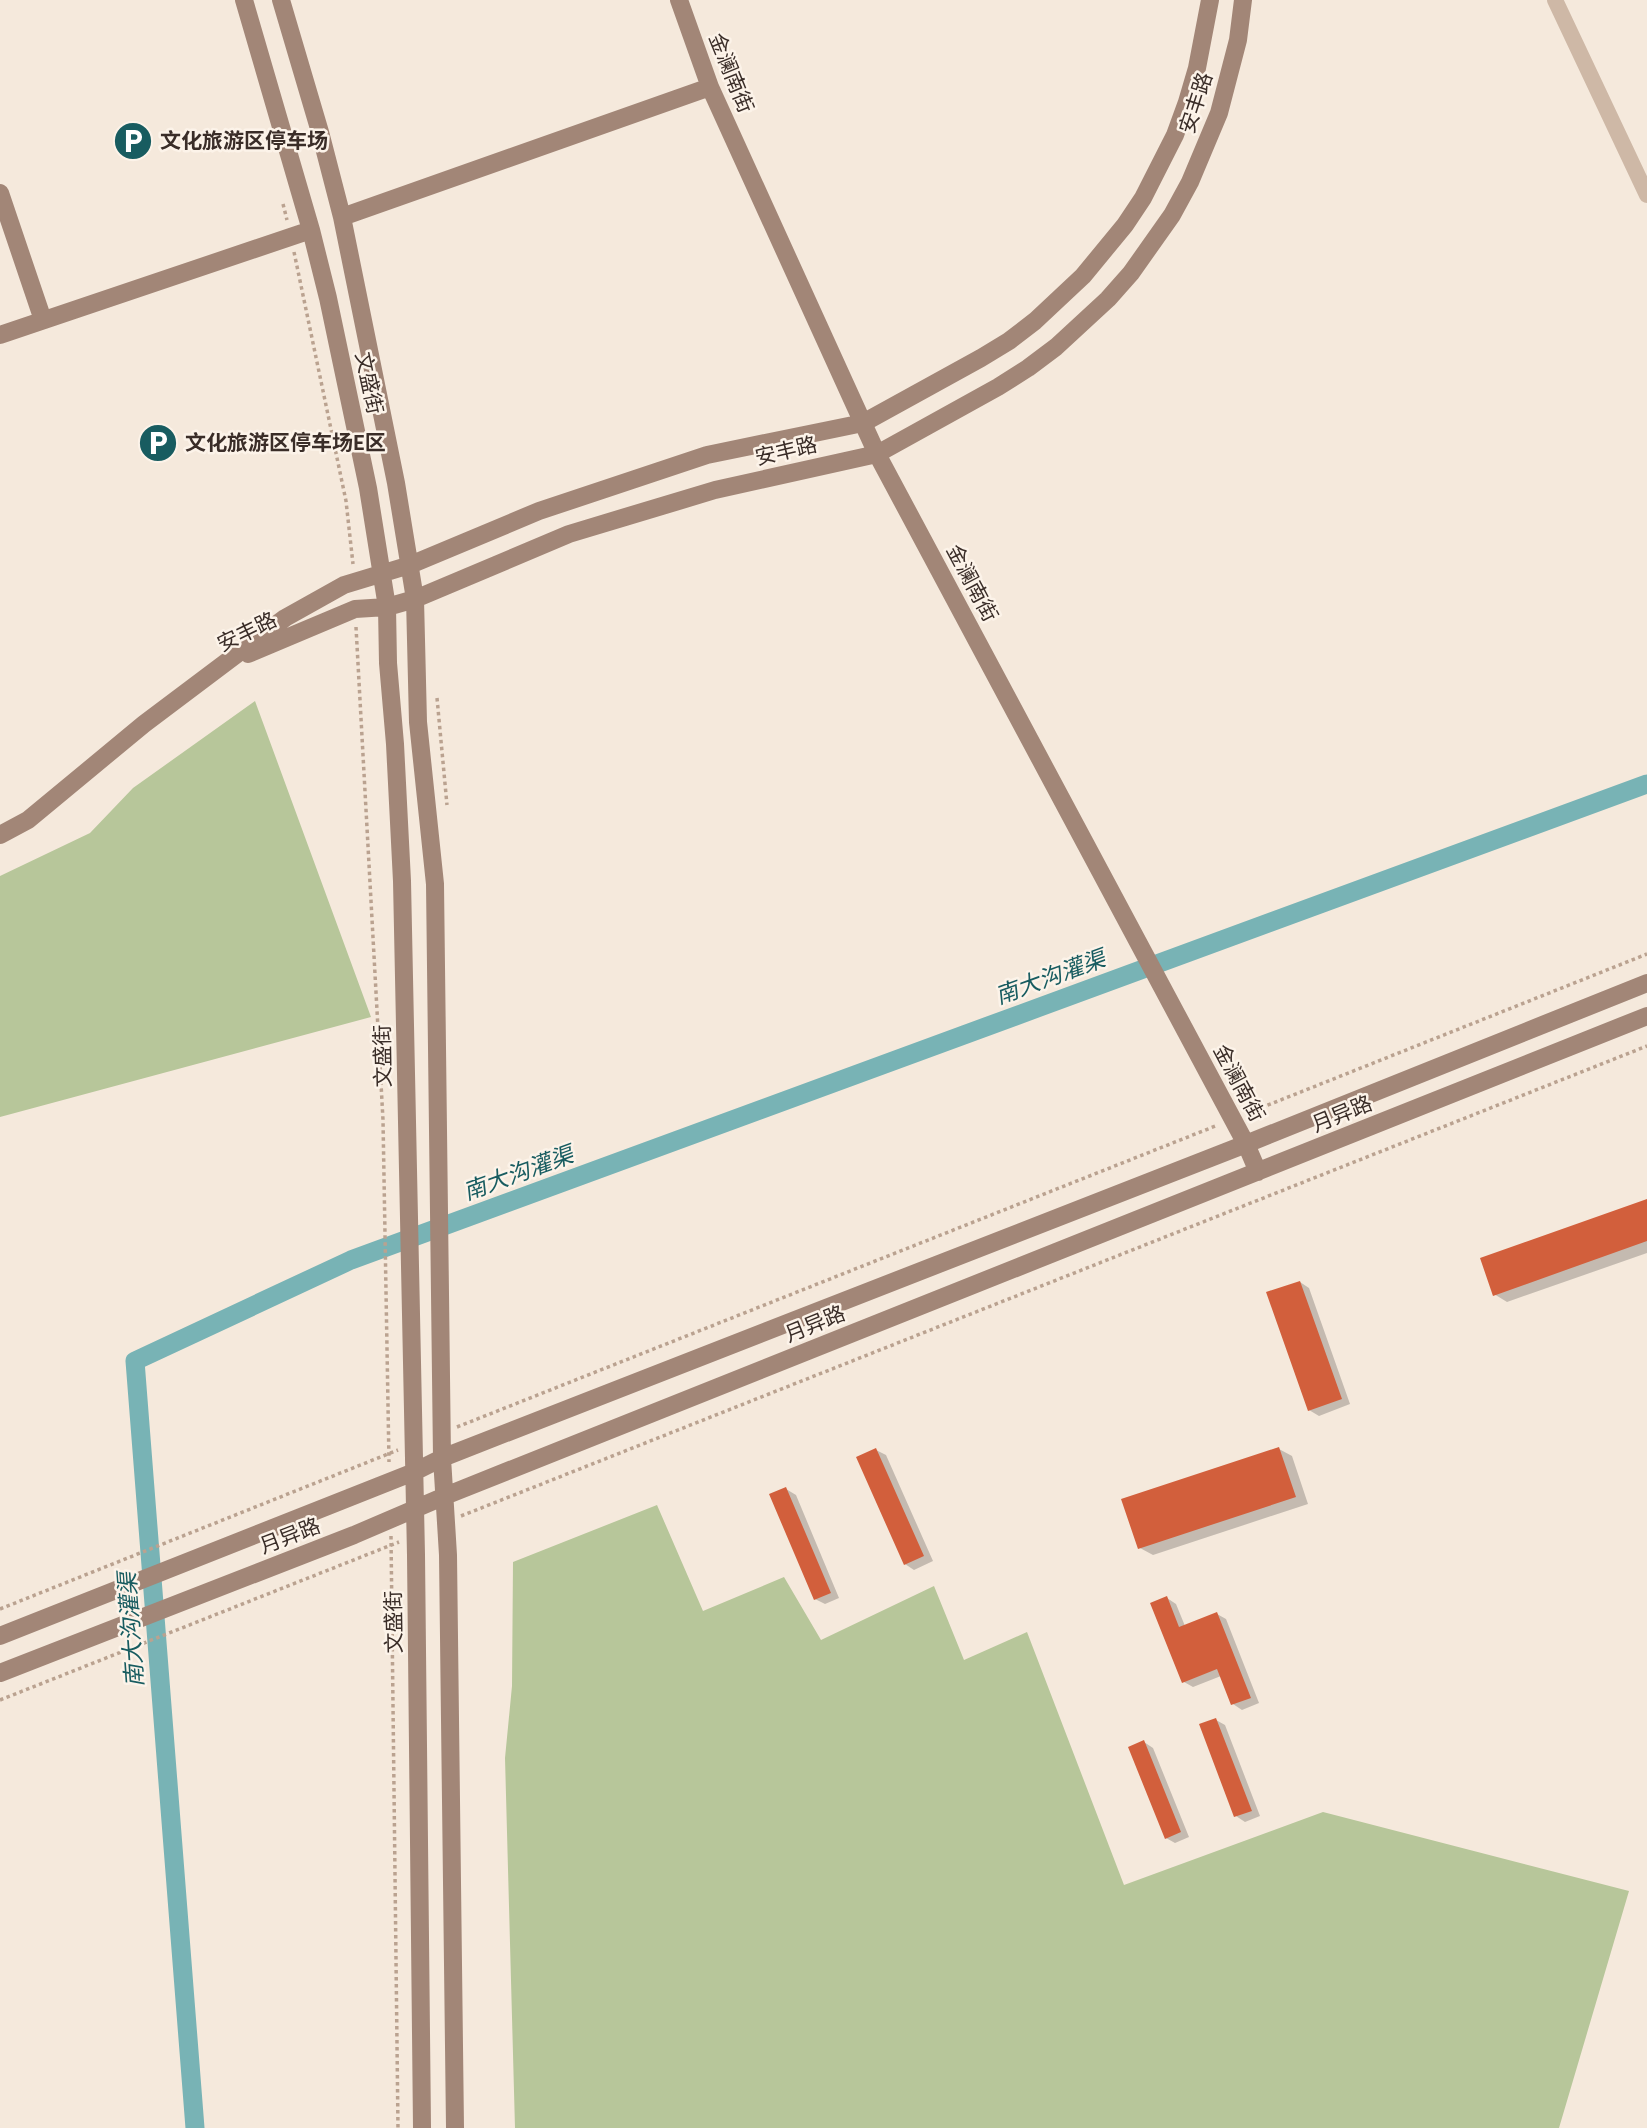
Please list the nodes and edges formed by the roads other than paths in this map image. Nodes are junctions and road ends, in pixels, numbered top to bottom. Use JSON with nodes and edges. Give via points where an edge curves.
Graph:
{"nodes":[{"id":1,"x":244,"y":0,"type":"edge"},
{"id":2,"x":281,"y":0,"type":"edge"},
{"id":3,"x":680,"y":0,"type":"edge"},
{"id":4,"x":1210,"y":0,"type":"edge"},
{"id":5,"x":1243,"y":0,"type":"edge"},
{"id":6,"x":1555,"y":0,"type":"edge"},
{"id":7,"x":710,"y":87,"type":"junction"},
{"id":8,"x":0,"y":193,"type":"edge"},
{"id":9,"x":1647,"y":195,"type":"edge"},
{"id":10,"x":342,"y":217,"type":"junction"},
{"id":11,"x":311,"y":230,"type":"junction"},
{"id":12,"x":43,"y":320,"type":"junction"},
{"id":13,"x":0,"y":335,"type":"edge"},
{"id":14,"x":863,"y":423,"type":"junction"},
{"id":15,"x":877,"y":454,"type":"junction"},
{"id":16,"x":410,"y":565,"type":"junction"},
{"id":17,"x":382,"y":574,"type":"junction"},
{"id":18,"x":415,"y":599,"type":"junction"},
{"id":19,"x":387,"y":607,"type":"junction"},
{"id":20,"x":144,"y":724,"type":"junction"},
{"id":21,"x":0,"y":835,"type":"edge"},
{"id":22,"x":1647,"y":983,"type":"edge"},
{"id":23,"x":1647,"y":1016,"type":"edge"},
{"id":24,"x":1246,"y":1144,"type":"junction"},
{"id":25,"x":1258,"y":1172,"type":"junction"},
{"id":26,"x":442,"y":1458,"type":"junction"},
{"id":27,"x":414,"y":1472,"type":"junction"},
{"id":28,"x":445,"y":1496,"type":"junction"},
{"id":29,"x":414,"y":1510,"type":"junction"},
{"id":30,"x":0,"y":1636,"type":"edge"},
{"id":31,"x":0,"y":1673,"type":"edge"},
{"id":32,"x":422,"y":2128,"type":"edge"},
{"id":33,"x":454,"y":2128,"type":"edge"}],
"edges":[{"from":1,"to":11,"type":"main road","name":"文盛街"},
{"from":2,"to":10,"type":"main road","name":"文盛街"},
{"from":3,"to":7,"type":"main road","name":"金澜南街"},
{"from":4,"to":14,"type":"main road","name":"安丰路","via":[[1197,68],[1175,135],[1143,198],[1105,251],[1060,299],[1009,341]]},
{"from":5,"to":15,"type":"main road","name":"安丰路","via":[[1230,76],[1206,148],[1171,215],[1131,273],[1083,324],[1028,368]]},
{"from":6,"to":9,"type":"street"},
{"from":7,"to":10,"type":"main road"},
{"from":7,"to":14,"type":"main road","name":"金澜南街"},
{"from":8,"to":12,"type":"main road"},
{"from":10,"to":16,"type":"main road","name":"文盛街"},
{"from":11,"to":12,"type":"main road"},
{"from":11,"to":17,"type":"main road","name":"文盛街","via":[[349,393]]},
{"from":12,"to":13,"type":"main road"},
{"from":14,"to":15,"type":"main road","name":"金澜南街"},
{"from":14,"to":16,"type":"main road","name":"安丰路","via":[[707,455],[539,511]]},
{"from":15,"to":18,"type":"main road","name":"安丰路","via":[[715,490],[569,534]]},
{"from":15,"to":24,"type":"main road","name":"金澜南街"},
{"from":16,"to":17,"type":"main road","name":"安丰路"},
{"from":16,"to":18,"type":"main road","name":"文盛街"},
{"from":17,"to":19,"type":"main road","name":"文盛街"},
{"from":17,"to":20,"type":"main road","name":"安丰路","via":[[344,585],[285,618]]},
{"from":18,"to":19,"type":"main road","name":"安丰路"},
{"from":18,"to":26,"type":"main road","name":"文盛街","via":[[418,722],[435,884]]},
{"from":19,"to":20,"type":"main road","name":"安丰路","via":[[355,609],[241,657]]},
{"from":19,"to":27,"type":"main road","name":"文盛街","via":[[402,881]]},
{"from":20,"to":21,"type":"main road","name":"安丰路","via":[[28,820]]},
{"from":22,"to":24,"type":"main road","name":"月异路"},
{"from":23,"to":25,"type":"main road","name":"月异路"},
{"from":24,"to":25,"type":"main road","name":"金澜南街"},
{"from":24,"to":26,"type":"main road","name":"月异路"},
{"from":25,"to":28,"type":"main road","name":"月异路"},
{"from":26,"to":27,"type":"main road","name":"月异路"},
{"from":26,"to":28,"type":"main road","name":"文盛街"},
{"from":27,"to":29,"type":"main road","name":"文盛街"},
{"from":27,"to":30,"type":"main road","name":"月异路"},
{"from":28,"to":29,"type":"main road","name":"月异路"},
{"from":28,"to":33,"type":"main road","name":"文盛街"},
{"from":29,"to":31,"type":"main road","name":"月异路"},
{"from":29,"to":32,"type":"main road","name":"文盛街"}]}
